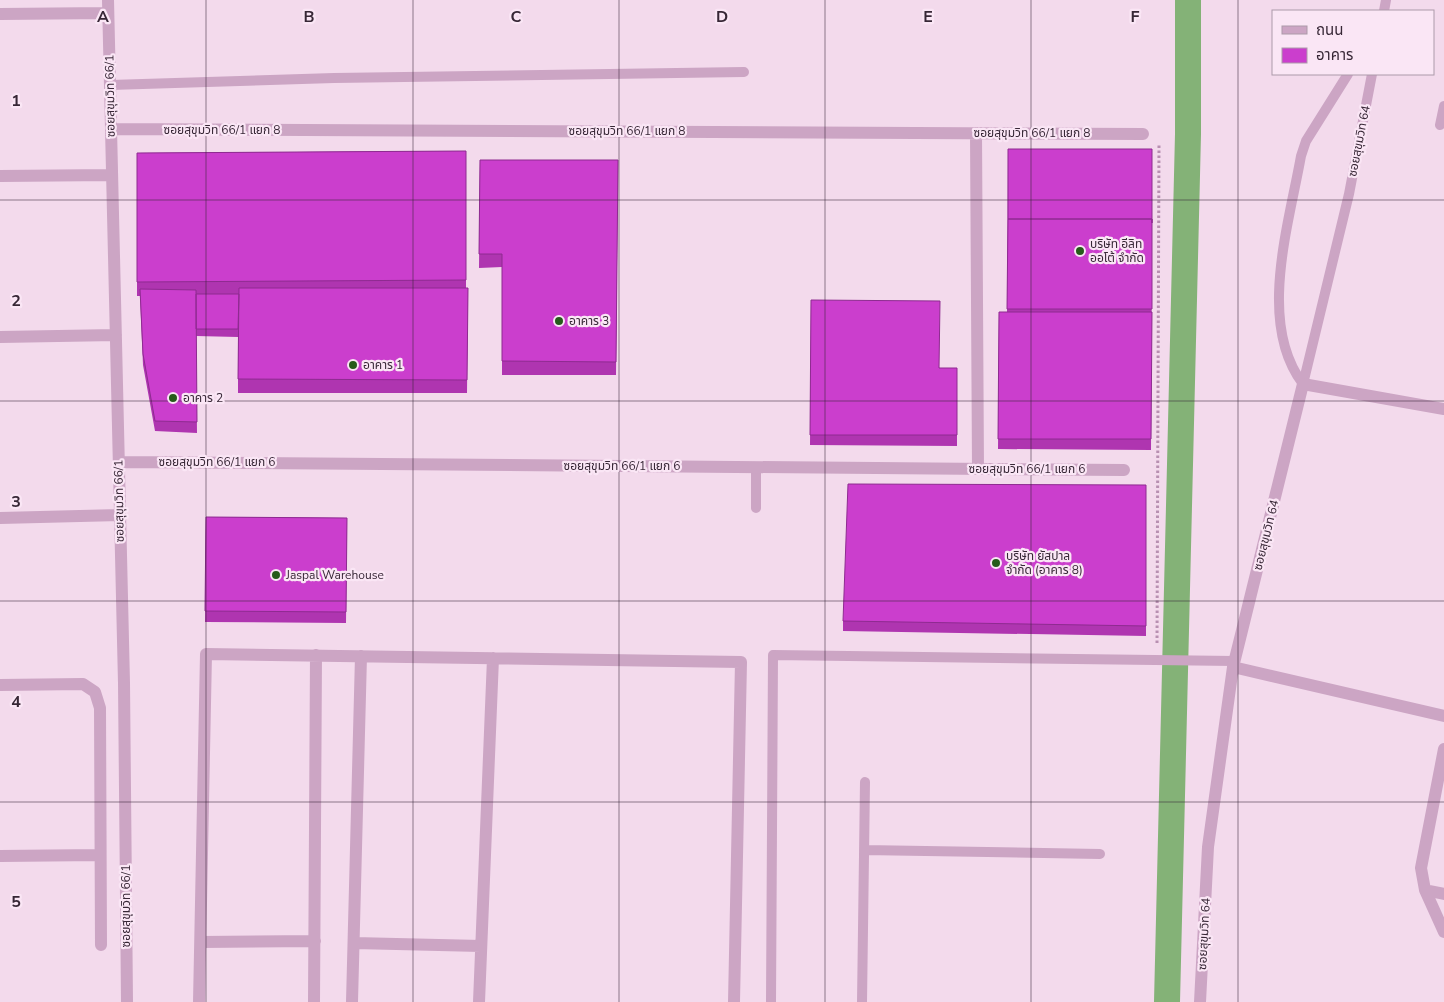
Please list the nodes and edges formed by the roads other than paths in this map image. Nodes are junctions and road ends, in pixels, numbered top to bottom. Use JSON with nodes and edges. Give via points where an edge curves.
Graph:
{"nodes":[{"id":1,"x":108,"y":0,"type":"edge"},
{"id":2,"x":108,"y":13,"type":"junction"},
{"id":3,"x":0,"y":14,"type":"edge"},
{"id":4,"x":744,"y":72,"type":"dead end"},
{"id":5,"x":1347,"y":75,"type":"edge"},
{"id":6,"x":1372,"y":75,"type":"edge"},
{"id":7,"x":110,"y":85,"type":"junction"},
{"id":8,"x":1444,"y":106,"type":"edge"},
{"id":9,"x":1440,"y":125,"type":"dead end"},
{"id":10,"x":111,"y":129,"type":"junction"},
{"id":11,"x":976,"y":133,"type":"junction"},
{"id":12,"x":1142,"y":134,"type":"road end"},
{"id":13,"x":112,"y":175,"type":"junction"},
{"id":14,"x":0,"y":176,"type":"edge"},
{"id":15,"x":116,"y":335,"type":"junction"},
{"id":16,"x":0,"y":337,"type":"edge"},
{"id":17,"x":1303,"y":384,"type":"junction"},
{"id":18,"x":1444,"y":409,"type":"edge"},
{"id":19,"x":119,"y":462,"type":"junction"},
{"id":20,"x":756,"y":466,"type":"junction"},
{"id":21,"x":978,"y":468,"type":"junction"},
{"id":22,"x":1124,"y":470,"type":"dead end"},
{"id":23,"x":756,"y":508,"type":"dead end"},
{"id":24,"x":120,"y":515,"type":"junction"},
{"id":25,"x":0,"y":518,"type":"edge"},
{"id":26,"x":316,"y":656,"type":"junction"},
{"id":27,"x":361,"y":656,"type":"junction"},
{"id":28,"x":493,"y":658,"type":"junction"},
{"id":29,"x":1234,"y":664,"type":"junction"},
{"id":30,"x":0,"y":685,"type":"edge"},
{"id":31,"x":1444,"y":716,"type":"edge"},
{"id":32,"x":1444,"y":749,"type":"edge"},
{"id":33,"x":865,"y":782,"type":"dead end"},
{"id":34,"x":864,"y":850,"type":"junction"},
{"id":35,"x":100,"y":854,"type":"junction"},
{"id":36,"x":1100,"y":854,"type":"dead end"},
{"id":37,"x":0,"y":856,"type":"edge"},
{"id":38,"x":1425,"y":890,"type":"junction"},
{"id":39,"x":1444,"y":894,"type":"edge"},
{"id":40,"x":1444,"y":932,"type":"edge"},
{"id":41,"x":315,"y":941,"type":"junction"},
{"id":42,"x":201,"y":942,"type":"junction"},
{"id":43,"x":354,"y":943,"type":"junction"},
{"id":44,"x":101,"y":945,"type":"dead end"},
{"id":45,"x":481,"y":946,"type":"junction"},
{"id":46,"x":126,"y":1002,"type":"edge"},
{"id":47,"x":199,"y":1002,"type":"edge"},
{"id":48,"x":314,"y":1002,"type":"edge"},
{"id":49,"x":352,"y":1002,"type":"edge"},
{"id":50,"x":479,"y":1002,"type":"edge"},
{"id":51,"x":734,"y":1002,"type":"edge"},
{"id":52,"x":771,"y":1002,"type":"edge"},
{"id":53,"x":862,"y":1002,"type":"edge"},
{"id":54,"x":1200,"y":1002,"type":"edge"}],
"edges":[{"from":1,"to":2,"type":"street","name":"ซอยสุขุมวิท 66/1"},
{"from":2,"to":3,"type":"street"},
{"from":2,"to":7,"type":"street","name":"ซอยสุขุมวิท 66/1"},
{"from":4,"to":7,"type":"lane"},
{"from":5,"to":17,"type":"lane","via":[[1306,141],[1278,282],[1280,321],[1292,367]]},
{"from":6,"to":17,"type":"lane","name":"ซอยสุขุมวิท 64","via":[[1349,194]]},
{"from":7,"to":10,"type":"street","name":"ซอยสุขุมวิท 66/1"},
{"from":8,"to":9,"type":"lane"},
{"from":10,"to":11,"type":"street","name":"ซอยสุขุมวิท 66/1 แยก 8"},
{"from":10,"to":13,"type":"street","name":"ซอยสุขุมวิท 66/1"},
{"from":11,"to":12,"type":"street","name":"ซอยสุขุมวิท 66/1 แยก 8"},
{"from":11,"to":21,"type":"street"},
{"from":13,"to":14,"type":"street"},
{"from":13,"to":15,"type":"street","name":"ซอยสุขุมวิท 66/1"},
{"from":15,"to":16,"type":"street"},
{"from":15,"to":19,"type":"street","name":"ซอยสุขุมวิท 66/1"},
{"from":17,"to":18,"type":"street"},
{"from":17,"to":29,"type":"street","name":"ซอยสุขุมวิท 64"},
{"from":19,"to":20,"type":"street","name":"ซอยสุขุมวิท 66/1 แยก 6"},
{"from":19,"to":24,"type":"street","name":"ซอยสุขุมวิท 66/1"},
{"from":20,"to":21,"type":"street","name":"ซอยสุขุมวิท 66/1 แยก 6"},
{"from":20,"to":23,"type":"lane"},
{"from":21,"to":22,"type":"street","name":"ซอยสุขุมวิท 66/1 แยก 6"},
{"from":24,"to":25,"type":"street"},
{"from":24,"to":46,"type":"street","name":"ซอยสุขุมวิท 66/1"},
{"from":26,"to":27,"type":"street"},
{"from":26,"to":41,"type":"street"},
{"from":26,"to":42,"type":"street","via":[[206,654]]},
{"from":27,"to":28,"type":"street"},
{"from":27,"to":43,"type":"street"},
{"from":28,"to":45,"type":"street"},
{"from":28,"to":51,"type":"street","via":[[741,662]]},
{"from":29,"to":31,"type":"street"},
{"from":29,"to":52,"type":"lane","via":[[1160,658],[773,655]]},
{"from":29,"to":54,"type":"street","name":"ซอยสุขุมวิท 64","via":[[1208,847]]},
{"from":30,"to":35,"type":"street","via":[[83,684],[95,692],[100,708]]},
{"from":32,"to":38,"type":"street","via":[[1421,868]]},
{"from":33,"to":34,"type":"lane"},
{"from":34,"to":36,"type":"lane"},
{"from":34,"to":53,"type":"lane"},
{"from":35,"to":37,"type":"street"},
{"from":35,"to":44,"type":"street"},
{"from":38,"to":39,"type":"street"},
{"from":38,"to":40,"type":"street"},
{"from":41,"to":42,"type":"street"},
{"from":41,"to":48,"type":"street"},
{"from":42,"to":47,"type":"street"},
{"from":43,"to":45,"type":"street"},
{"from":43,"to":49,"type":"street"},
{"from":45,"to":50,"type":"street"}]}
